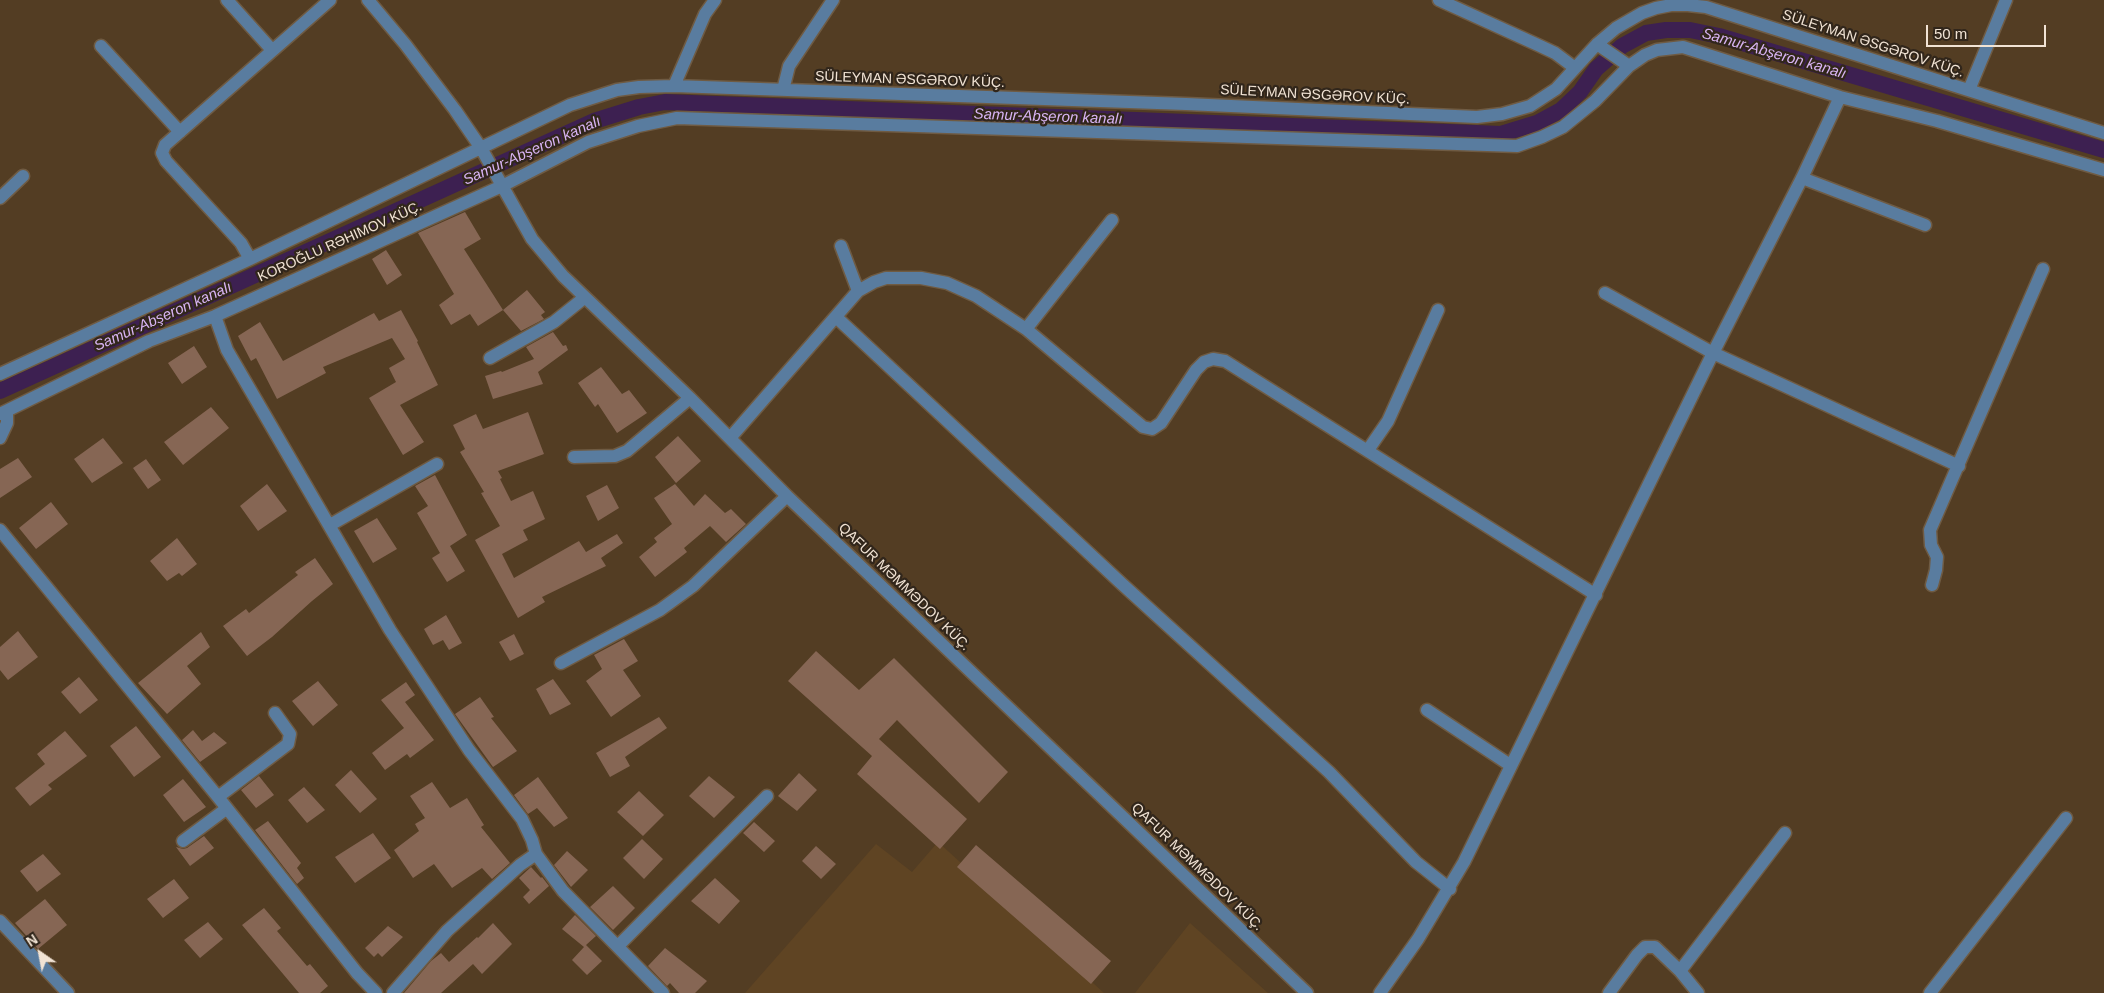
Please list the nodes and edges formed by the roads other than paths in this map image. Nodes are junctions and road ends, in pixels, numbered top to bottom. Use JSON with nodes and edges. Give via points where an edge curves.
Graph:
{"nodes":[{"id":1,"x":227,"y":0,"type":"edge"},
{"id":2,"x":330,"y":0,"type":"edge"},
{"id":3,"x":368,"y":0,"type":"edge"},
{"id":4,"x":714,"y":0,"type":"edge"},
{"id":5,"x":833,"y":0,"type":"edge"},
{"id":6,"x":1439,"y":0,"type":"edge"},
{"id":7,"x":2006,"y":0,"type":"edge"},
{"id":8,"x":1597,"y":44,"type":"junction"},
{"id":9,"x":101,"y":46,"type":"dead end"},
{"id":10,"x":272,"y":50,"type":"junction"},
{"id":11,"x":1629,"y":66,"type":"junction"},
{"id":12,"x":1575,"y":68,"type":"junction"},
{"id":13,"x":674,"y":86,"type":"junction"},
{"id":14,"x":783,"y":90,"type":"junction"},
{"id":15,"x":1969,"y":90,"type":"junction"},
{"id":16,"x":1840,"y":97,"type":"junction"},
{"id":17,"x":180,"y":132,"type":"junction"},
{"id":18,"x":2104,"y":133,"type":"edge"},
{"id":19,"x":480,"y":148,"type":"junction"},
{"id":20,"x":2104,"y":170,"type":"edge"},
{"id":21,"x":23,"y":176,"type":"dead end"},
{"id":22,"x":1802,"y":178,"type":"junction"},
{"id":23,"x":502,"y":186,"type":"junction"},
{"id":24,"x":0,"y":198,"type":"edge"},
{"id":25,"x":1112,"y":220,"type":"dead end"},
{"id":26,"x":1925,"y":225,"type":"dead end"},
{"id":27,"x":841,"y":246,"type":"dead end"},
{"id":28,"x":250,"y":259,"type":"junction"},
{"id":29,"x":2043,"y":269,"type":"dead end"},
{"id":30,"x":858,"y":291,"type":"junction"},
{"id":31,"x":1604,"y":293,"type":"dead end"},
{"id":32,"x":584,"y":298,"type":"junction"},
{"id":33,"x":1438,"y":310,"type":"dead end"},
{"id":34,"x":215,"y":316,"type":"junction"},
{"id":35,"x":836,"y":317,"type":"junction"},
{"id":36,"x":1026,"y":329,"type":"junction"},
{"id":37,"x":1713,"y":353,"type":"junction"},
{"id":38,"x":490,"y":358,"type":"dead end"},
{"id":39,"x":0,"y":374,"type":"edge"},
{"id":40,"x":690,"y":398,"type":"junction"},
{"id":41,"x":4,"y":412,"type":"edge"},
{"id":42,"x":0,"y":438,"type":"edge"},
{"id":43,"x":730,"y":438,"type":"junction"},
{"id":44,"x":1368,"y":450,"type":"junction"},
{"id":45,"x":574,"y":457,"type":"dead end"},
{"id":46,"x":437,"y":464,"type":"dead end"},
{"id":47,"x":1959,"y":466,"type":"junction"},
{"id":48,"x":787,"y":496,"type":"junction"},
{"id":49,"x":330,"y":524,"type":"junction"},
{"id":50,"x":0,"y":530,"type":"edge"},
{"id":51,"x":1932,"y":585,"type":"dead end"},
{"id":52,"x":1596,"y":595,"type":"junction"},
{"id":53,"x":561,"y":663,"type":"dead end"},
{"id":54,"x":1427,"y":710,"type":"dead end"},
{"id":55,"x":275,"y":713,"type":"dead end"},
{"id":56,"x":1510,"y":764,"type":"junction"},
{"id":57,"x":767,"y":796,"type":"dead end"},
{"id":58,"x":218,"y":797,"type":"junction"},
{"id":59,"x":226,"y":809,"type":"junction"},
{"id":60,"x":2066,"y":818,"type":"dead end"},
{"id":61,"x":1785,"y":833,"type":"dead end"},
{"id":62,"x":183,"y":841,"type":"dead end"},
{"id":63,"x":536,"y":854,"type":"junction"},
{"id":64,"x":1450,"y":889,"type":"junction"},
{"id":65,"x":0,"y":921,"type":"edge"},
{"id":66,"x":618,"y":946,"type":"junction"},
{"id":67,"x":1680,"y":971,"type":"junction"},
{"id":68,"x":68,"y":993,"type":"edge"},
{"id":69,"x":376,"y":993,"type":"edge"},
{"id":70,"x":394,"y":993,"type":"edge"},
{"id":71,"x":663,"y":993,"type":"edge"},
{"id":72,"x":1307,"y":993,"type":"edge"},
{"id":73,"x":1380,"y":993,"type":"edge"},
{"id":74,"x":1608,"y":993,"type":"edge"},
{"id":75,"x":1698,"y":993,"type":"edge"},
{"id":76,"x":1930,"y":993,"type":"edge"}],
"edges":[{"from":1,"to":10,"type":"street"},
{"from":2,"to":10,"type":"street"},
{"from":3,"to":19,"type":"street","via":[[423,67]]},
{"from":4,"to":13,"type":"street"},
{"from":5,"to":14,"type":"street","via":[[789,66]]},
{"from":6,"to":12,"type":"street","via":[[1555,53]]},
{"from":7,"to":15,"type":"street"},
{"from":8,"to":11,"type":"street"},
{"from":8,"to":12,"type":"street","name":"SÜLEYMAN ƏSGƏROV KÜÇ."},
{"from":8,"to":15,"type":"street","name":"SÜLEYMAN ƏSGƏROV KÜÇ.","via":[[1642,13],[1671,5],[1706,7]]},
{"from":9,"to":17,"type":"street"},
{"from":10,"to":17,"type":"street"},
{"from":11,"to":16,"type":"street","via":[[1657,50],[1683,47]]},
{"from":11,"to":23,"type":"street","via":[[1595,101],[1563,127],[1517,146],[677,118],[588,142]]},
{"from":12,"to":14,"type":"street","name":"SÜLEYMAN ƏSGƏROV KÜÇ.","via":[[1556,89],[1530,106],[1477,117]]},
{"from":13,"to":14,"type":"street","name":"SÜLEYMAN ƏSGƏROV KÜÇ."},
{"from":13,"to":19,"type":"street","name":"SÜLEYMAN ƏSGƏROV KÜÇ.","via":[[617,90],[592,96]]},
{"from":15,"to":18,"type":"street","name":"SÜLEYMAN ƏSGƏROV KÜÇ."},
{"from":16,"to":20,"type":"street"},
{"from":16,"to":22,"type":"street"},
{"from":17,"to":28,"type":"street","via":[[165,145],[162,153],[166,161],[224,224]]},
{"from":19,"to":23,"type":"street","name":"QAFUR MƏMMƏDOV KÜÇ."},
{"from":19,"to":28,"type":"street","name":"KOROĞLU RƏHIMOV KÜÇ."},
{"from":21,"to":24,"type":"street"},
{"from":22,"to":26,"type":"street"},
{"from":22,"to":37,"type":"street"},
{"from":23,"to":32,"type":"street","name":"QAFUR MƏMMƏDOV KÜÇ.","via":[[532,239]]},
{"from":23,"to":34,"type":"street","name":"KOROĞLU RƏHIMOV KÜÇ."},
{"from":25,"to":36,"type":"street"},
{"from":27,"to":30,"type":"street"},
{"from":28,"to":39,"type":"street","name":"KOROĞLU RƏHIMOV KÜÇ."},
{"from":29,"to":47,"type":"street"},
{"from":30,"to":35,"type":"street"},
{"from":30,"to":36,"type":"street","via":[[886,278],[921,278],[947,283],[976,296]]},
{"from":31,"to":37,"type":"street"},
{"from":32,"to":38,"type":"street","via":[[554,322]]},
{"from":32,"to":40,"type":"street","name":"QAFUR MƏMMƏDOV KÜÇ."},
{"from":33,"to":44,"type":"street","via":[[1388,420]]},
{"from":34,"to":41,"type":"street","name":"KOROĞLU RƏHIMOV KÜÇ.","via":[[149,341]]},
{"from":34,"to":49,"type":"street","via":[[227,350]]},
{"from":35,"to":43,"type":"street"},
{"from":35,"to":64,"type":"street","via":[[1329,772],[1416,862]]},
{"from":36,"to":44,"type":"street","via":[[1143,427],[1152,429],[1161,423],[1196,370],[1213,359],[1225,361]]},
{"from":37,"to":47,"type":"street"},
{"from":37,"to":52,"type":"street"},
{"from":40,"to":43,"type":"street","name":"QAFUR MƏMMƏDOV KÜÇ."},
{"from":40,"to":45,"type":"street","via":[[626,451],[614,456]]},
{"from":41,"to":42,"type":"street","via":[[7,423]]},
{"from":43,"to":48,"type":"street","name":"QAFUR MƏMMƏDOV KÜÇ."},
{"from":44,"to":52,"type":"street"},
{"from":46,"to":49,"type":"street"},
{"from":47,"to":51,"type":"street","via":[[1930,530],[1931,545],[1937,557]]},
{"from":48,"to":53,"type":"street","via":[[693,586],[660,610]]},
{"from":48,"to":72,"type":"street","name":"QAFUR MƏMMƏDOV KÜÇ."},
{"from":49,"to":63,"type":"street","via":[[424,683],[469,750],[522,819]]},
{"from":50,"to":58,"type":"street"},
{"from":52,"to":56,"type":"street"},
{"from":54,"to":56,"type":"street"},
{"from":55,"to":58,"type":"street","via":[[290,734],[288,744]]},
{"from":56,"to":64,"type":"street"},
{"from":57,"to":66,"type":"street"},
{"from":58,"to":59,"type":"street"},
{"from":59,"to":62,"type":"street"},
{"from":59,"to":69,"type":"street","via":[[356,973]]},
{"from":60,"to":76,"type":"street"},
{"from":61,"to":67,"type":"street"},
{"from":63,"to":66,"type":"street","via":[[563,891]]},
{"from":63,"to":70,"type":"street","via":[[520,864],[447,931]]},
{"from":64,"to":73,"type":"street"},
{"from":65,"to":68,"type":"street"},
{"from":66,"to":71,"type":"street"},
{"from":67,"to":74,"type":"street","via":[[1655,947],[1645,947]]},
{"from":67,"to":75,"type":"street"}]}
